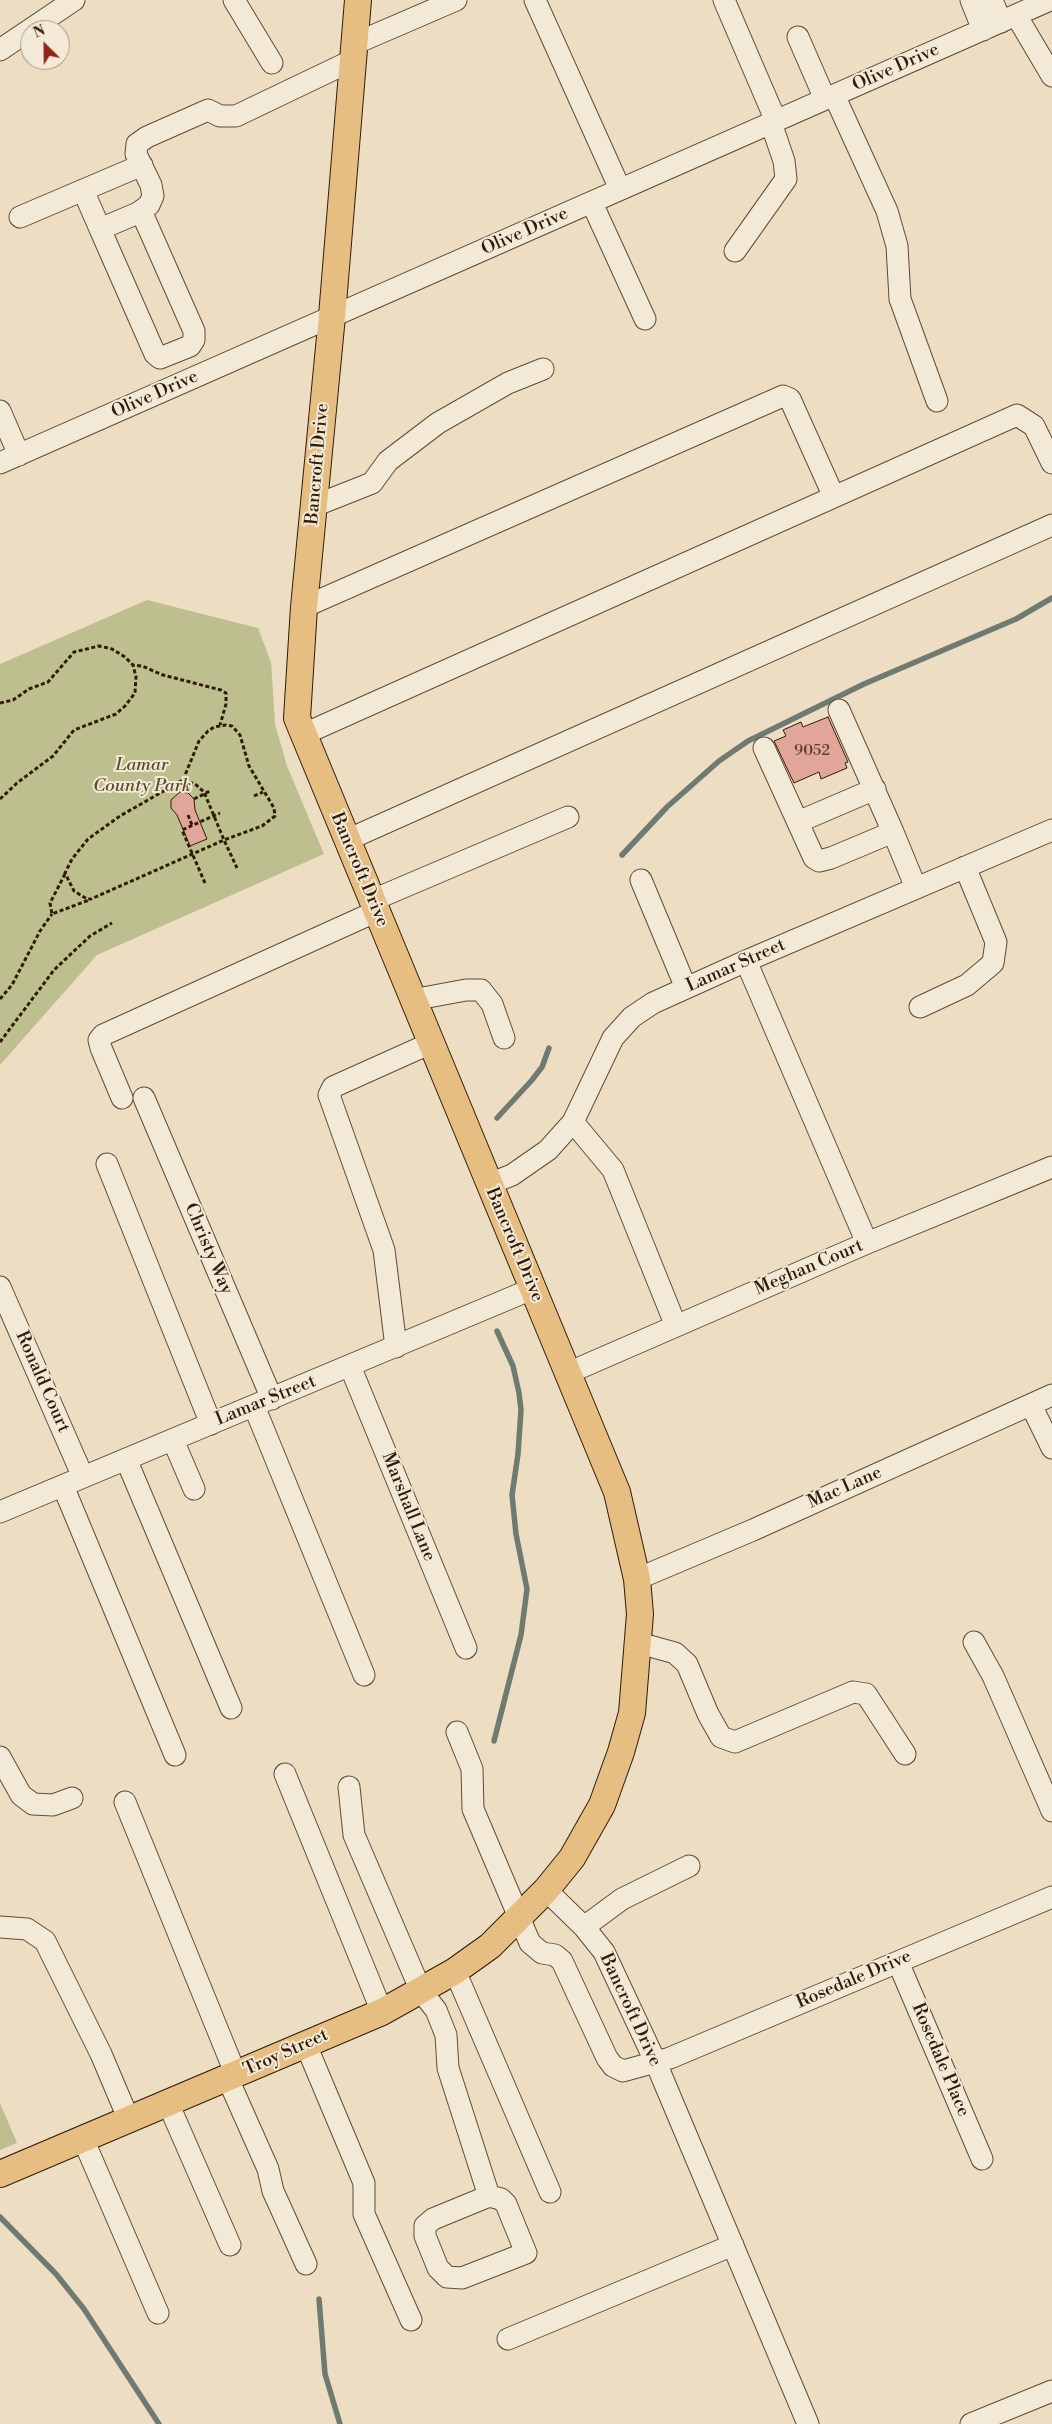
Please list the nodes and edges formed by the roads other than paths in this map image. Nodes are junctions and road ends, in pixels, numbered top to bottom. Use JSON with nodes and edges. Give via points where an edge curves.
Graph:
{"nodes":[{"id":1,"x":74,"y":0,"type":"edge"},
{"id":2,"x":234,"y":0,"type":"edge"},
{"id":3,"x":358,"y":0,"type":"edge"},
{"id":4,"x":456,"y":0,"type":"edge"},
{"id":5,"x":536,"y":0,"type":"edge"},
{"id":6,"x":724,"y":0,"type":"edge"},
{"id":7,"x":971,"y":0,"type":"edge"},
{"id":8,"x":992,"y":0,"type":"edge"},
{"id":9,"x":1050,"y":0,"type":"edge"},
{"id":10,"x":1000,"y":22,"type":"junction"},
{"id":11,"x":798,"y":37,"type":"dead end"},
{"id":12,"x":0,"y":50,"type":"edge"},
{"id":13,"x":354,"y":52,"type":"junction"},
{"id":14,"x":272,"y":63,"type":"dead end"},
{"id":15,"x":1052,"y":76,"type":"edge"},
{"id":16,"x":829,"y":97,"type":"junction"},
{"id":17,"x":773,"y":122,"type":"junction"},
{"id":18,"x":142,"y":165,"type":"junction"},
{"id":19,"x":620,"y":189,"type":"junction"},
{"id":20,"x":83,"y":190,"type":"junction"},
{"id":21,"x":592,"y":203,"type":"junction"},
{"id":22,"x":141,"y":211,"type":"junction"},
{"id":23,"x":20,"y":217,"type":"dead end"},
{"id":24,"x":100,"y":229,"type":"junction"},
{"id":25,"x":735,"y":251,"type":"dead end"},
{"id":26,"x":332,"y":316,"type":"junction"},
{"id":27,"x":645,"y":319,"type":"dead end"},
{"id":28,"x":543,"y":369,"type":"dead end"},
{"id":29,"x":938,"y":400,"type":"dead end"},
{"id":30,"x":0,"y":410,"type":"edge"},
{"id":31,"x":9,"y":459,"type":"edge"},
{"id":32,"x":1052,"y":463,"type":"edge"},
{"id":33,"x":834,"y":497,"type":"junction"},
{"id":34,"x":314,"y":506,"type":"junction"},
{"id":35,"x":1052,"y":525,"type":"edge"},
{"id":36,"x":304,"y":607,"type":"junction"},
{"id":37,"x":839,"y":710,"type":"dead end"},
{"id":38,"x":302,"y":735,"type":"junction"},
{"id":39,"x":764,"y":748,"type":"dead end"},
{"id":40,"x":875,"y":789,"type":"junction"},
{"id":41,"x":568,"y":818,"type":"dead end"},
{"id":42,"x":798,"y":822,"type":"junction"},
{"id":43,"x":1052,"y":830,"type":"edge"},
{"id":44,"x":893,"y":832,"type":"junction"},
{"id":45,"x":347,"y":840,"type":"junction"},
{"id":46,"x":965,"y":867,"type":"junction"},
{"id":47,"x":641,"y":880,"type":"dead end"},
{"id":48,"x":916,"y":888,"type":"junction"},
{"id":49,"x":375,"y":906,"type":"junction"},
{"id":50,"x":746,"y":961,"type":"junction"},
{"id":51,"x":686,"y":988,"type":"junction"},
{"id":52,"x":412,"y":1000,"type":"junction"},
{"id":53,"x":920,"y":1007,"type":"dead end"},
{"id":54,"x":504,"y":1038,"type":"dead end"},
{"id":55,"x":430,"y":1043,"type":"junction"},
{"id":56,"x":122,"y":1098,"type":"dead end"},
{"id":57,"x":144,"y":1098,"type":"dead end"},
{"id":58,"x":573,"y":1122,"type":"junction"},
{"id":59,"x":107,"y":1164,"type":"dead end"},
{"id":60,"x":1052,"y":1167,"type":"edge"},
{"id":61,"x":489,"y":1184,"type":"junction"},
{"id":62,"x":867,"y":1243,"type":"junction"},
{"id":63,"x":0,"y":1287,"type":"edge"},
{"id":64,"x":532,"y":1289,"type":"junction"},
{"id":65,"x":676,"y":1326,"type":"junction"},
{"id":66,"x":396,"y":1347,"type":"junction"},
{"id":67,"x":350,"y":1366,"type":"junction"},
{"id":68,"x":568,"y":1373,"type":"junction"},
{"id":69,"x":1052,"y":1395,"type":"edge"},
{"id":70,"x":263,"y":1403,"type":"junction"},
{"id":71,"x":1031,"y":1405,"type":"junction"},
{"id":72,"x":211,"y":1424,"type":"junction"},
{"id":73,"x":173,"y":1440,"type":"junction"},
{"id":74,"x":1052,"y":1448,"type":"edge"},
{"id":75,"x":126,"y":1459,"type":"junction"},
{"id":76,"x":83,"y":1478,"type":"junction"},
{"id":77,"x":64,"y":1486,"type":"junction"},
{"id":78,"x":194,"y":1489,"type":"dead end"},
{"id":79,"x":0,"y":1512,"type":"edge"},
{"id":80,"x":637,"y":1578,"type":"junction"},
{"id":81,"x":974,"y":1642,"type":"dead end"},
{"id":82,"x":639,"y":1643,"type":"junction"},
{"id":83,"x":466,"y":1648,"type":"dead end"},
{"id":84,"x":364,"y":1675,"type":"dead end"},
{"id":85,"x":231,"y":1708,"type":"dead end"},
{"id":86,"x":457,"y":1732,"type":"dead end"},
{"id":87,"x":905,"y":1754,"type":"dead end"},
{"id":88,"x":175,"y":1755,"type":"dead end"},
{"id":89,"x":0,"y":1757,"type":"edge"},
{"id":90,"x":285,"y":1774,"type":"dead end"},
{"id":91,"x":348,"y":1787,"type":"dead end"},
{"id":92,"x":72,"y":1798,"type":"dead end"},
{"id":93,"x":125,"y":1802,"type":"dead end"},
{"id":94,"x":1052,"y":1811,"type":"edge"},
{"id":95,"x":689,"y":1866,"type":"dead end"},
{"id":96,"x":546,"y":1890,"type":"junction"},
{"id":97,"x":1050,"y":1901,"type":"edge"},
{"id":98,"x":519,"y":1918,"type":"junction"},
{"id":99,"x":0,"y":1927,"type":"edge"},
{"id":100,"x":584,"y":1927,"type":"junction"},
{"id":101,"x":898,"y":1962,"type":"junction"},
{"id":102,"x":455,"y":1971,"type":"junction"},
{"id":103,"x":421,"y":1991,"type":"junction"},
{"id":104,"x":382,"y":2012,"type":"junction"},
{"id":105,"x":306,"y":2045,"type":"junction"},
{"id":106,"x":656,"y":2064,"type":"junction"},
{"id":107,"x":232,"y":2077,"type":"junction"},
{"id":108,"x":168,"y":2103,"type":"junction"},
{"id":109,"x":129,"y":2120,"type":"junction"},
{"id":110,"x":84,"y":2139,"type":"junction"},
{"id":111,"x":982,"y":2159,"type":"dead end"},
{"id":112,"x":0,"y":2174,"type":"edge"},
{"id":113,"x":550,"y":2192,"type":"dead end"},
{"id":114,"x":489,"y":2196,"type":"junction"},
{"id":115,"x":230,"y":2245,"type":"dead end"},
{"id":116,"x":733,"y":2245,"type":"junction"},
{"id":117,"x":306,"y":2264,"type":"dead end"},
{"id":118,"x":158,"y":2313,"type":"dead end"},
{"id":119,"x":411,"y":2320,"type":"dead end"},
{"id":120,"x":508,"y":2339,"type":"dead end"},
{"id":121,"x":1052,"y":2391,"type":"edge"},
{"id":122,"x":808,"y":2424,"type":"edge"},
{"id":123,"x":971,"y":2424,"type":"edge"}],
"edges":[{"from":1,"to":12,"type":"street"},
{"from":2,"to":14,"type":"street"},
{"from":3,"to":13,"type":"main road","name":"Bancroft Drive"},
{"from":4,"to":13,"type":"street"},
{"from":5,"to":19,"type":"street"},
{"from":6,"to":17,"type":"street"},
{"from":7,"to":10,"type":"street"},
{"from":8,"to":10,"type":"street"},
{"from":9,"to":10,"type":"street","name":"Olive Drive"},
{"from":10,"to":15,"type":"street"},
{"from":10,"to":16,"type":"street","name":"Olive Drive"},
{"from":11,"to":16,"type":"street"},
{"from":13,"to":18,"type":"street","via":[[236,116],[220,116],[208,110],[147,137],[137,144],[136,154]]},
{"from":13,"to":26,"type":"main road","name":"Bancroft Drive"},
{"from":16,"to":17,"type":"street","name":"Olive Drive"},
{"from":16,"to":29,"type":"street","via":[[887,211],[897,246],[900,299]]},
{"from":17,"to":19,"type":"street","name":"Olive Drive"},
{"from":17,"to":25,"type":"street","via":[[786,179]]},
{"from":18,"to":20,"type":"street"},
{"from":18,"to":22,"type":"street","via":[[154,196]]},
{"from":19,"to":21,"type":"street","name":"Olive Drive"},
{"from":20,"to":23,"type":"street"},
{"from":20,"to":24,"type":"street"},
{"from":21,"to":26,"type":"street","name":"Olive Drive"},
{"from":21,"to":27,"type":"street"},
{"from":22,"to":24,"type":"street"},
{"from":22,"to":24,"type":"street","via":[[194,331],[190,346],[160,358],[155,354]]},
{"from":26,"to":31,"type":"street","name":"Olive Drive"},
{"from":26,"to":34,"type":"main road","name":"Bancroft Drive"},
{"from":28,"to":34,"type":"street","via":[[508,383],[438,423],[388,461],[372,483]]},
{"from":30,"to":31,"type":"street"},
{"from":32,"to":33,"type":"street","via":[[1034,426],[1017,416]]},
{"from":33,"to":36,"type":"street","via":[[790,399],[783,396]]},
{"from":33,"to":38,"type":"street"},
{"from":34,"to":36,"type":"main road","name":"Bancroft Drive"},
{"from":35,"to":45,"type":"street"},
{"from":36,"to":38,"type":"main road","name":"Bancroft Drive","via":[[297,718]]},
{"from":37,"to":40,"type":"street"},
{"from":38,"to":45,"type":"main road","name":"Bancroft Drive"},
{"from":39,"to":42,"type":"street"},
{"from":40,"to":42,"type":"street"},
{"from":40,"to":44,"type":"street"},
{"from":41,"to":49,"type":"street"},
{"from":42,"to":44,"type":"street","via":[[814,858],[819,861]]},
{"from":43,"to":46,"type":"street","name":"Lamar Street"},
{"from":44,"to":48,"type":"street"},
{"from":45,"to":49,"type":"main road","name":"Bancroft Drive"},
{"from":46,"to":48,"type":"street","name":"Lamar Street"},
{"from":46,"to":53,"type":"street","via":[[996,942],[993,963],[967,985]]},
{"from":47,"to":51,"type":"street"},
{"from":48,"to":50,"type":"street","name":"Lamar Street"},
{"from":49,"to":52,"type":"main road","name":"Bancroft Drive"},
{"from":49,"to":56,"type":"street","via":[[103,1034],[99,1040],[101,1048]]},
{"from":50,"to":51,"type":"street","name":"Lamar Street"},
{"from":50,"to":62,"type":"street"},
{"from":51,"to":58,"type":"street","name":"Lamar Street","via":[[632,1017],[615,1036]]},
{"from":52,"to":54,"type":"street","via":[[481,990],[492,1004]]},
{"from":52,"to":55,"type":"main road","name":"Bancroft Drive"},
{"from":55,"to":61,"type":"main road","name":"Bancroft Drive"},
{"from":55,"to":66,"type":"street","via":[[332,1087],[329,1095],[384,1250]]},
{"from":57,"to":70,"type":"street","name":"Christy Way"},
{"from":58,"to":61,"type":"street","name":"Lamar Street","via":[[548,1150],[512,1174]]},
{"from":58,"to":65,"type":"street","via":[[613,1170]]},
{"from":59,"to":72,"type":"street"},
{"from":60,"to":62,"type":"street","name":"Meghan Court"},
{"from":61,"to":64,"type":"main road","name":"Bancroft Drive"},
{"from":62,"to":65,"type":"street","name":"Meghan Court"},
{"from":63,"to":76,"type":"street","name":"Ronald Court"},
{"from":64,"to":66,"type":"street","name":"Lamar Street"},
{"from":64,"to":68,"type":"main road","name":"Bancroft Drive"},
{"from":65,"to":68,"type":"street","name":"Meghan Court"},
{"from":66,"to":67,"type":"street","name":"Lamar Street"},
{"from":67,"to":70,"type":"street","name":"Lamar Street"},
{"from":67,"to":83,"type":"street","name":"Marshall Lane"},
{"from":68,"to":80,"type":"main road","name":"Bancroft Drive","via":[[617,1492]]},
{"from":69,"to":71,"type":"street","name":"Mac Lane"},
{"from":70,"to":72,"type":"street","name":"Lamar Street"},
{"from":70,"to":84,"type":"street","name":"Christy Way"},
{"from":71,"to":74,"type":"street"},
{"from":71,"to":80,"type":"street","name":"Mac Lane","via":[[753,1530]]},
{"from":72,"to":73,"type":"street","name":"Lamar Street"},
{"from":73,"to":75,"type":"street","name":"Lamar Street"},
{"from":73,"to":78,"type":"street"},
{"from":75,"to":76,"type":"street","name":"Lamar Street"},
{"from":75,"to":85,"type":"street"},
{"from":76,"to":77,"type":"street","name":"Lamar Street"},
{"from":77,"to":79,"type":"street","name":"Lamar Street"},
{"from":77,"to":88,"type":"street"},
{"from":80,"to":82,"type":"main road","name":"Bancroft Drive"},
{"from":81,"to":94,"type":"street","via":[[993,1676]]},
{"from":82,"to":87,"type":"street","via":[[675,1653],[687,1664],[721,1737],[735,1742],[853,1692],[866,1694]]},
{"from":82,"to":96,"type":"main road","name":"Bancroft Drive","via":[[632,1713],[602,1805],[572,1858]]},
{"from":86,"to":98,"type":"street","name":"Rosedale Drive","via":[[472,1769],[474,1809]]},
{"from":89,"to":92,"type":"street","via":[[20,1794],[34,1804],[53,1804]]},
{"from":90,"to":104,"type":"street"},
{"from":91,"to":103,"type":"street","via":[[354,1835]]},
{"from":93,"to":107,"type":"street"},
{"from":95,"to":100,"type":"street","via":[[622,1899]]},
{"from":96,"to":98,"type":"main road","name":"Troy Street"},
{"from":96,"to":100,"type":"street","name":"Bancroft Drive"},
{"from":97,"to":101,"type":"street","name":"Rosedale Drive"},
{"from":98,"to":102,"type":"main road","name":"Troy Street","via":[[490,1946]]},
{"from":98,"to":106,"type":"street","name":"Rosedale Drive","via":[[530,1943],[542,1953],[555,1955],[562,1961],[613,2066],[624,2071]]},
{"from":99,"to":109,"type":"street","via":[[27,1929],[45,1941],[101,2054]]},
{"from":100,"to":106,"type":"street","name":"Bancroft Drive","via":[[604,1952]]},
{"from":101,"to":106,"type":"street","name":"Rosedale Drive"},
{"from":101,"to":111,"type":"street","name":"Rosedale Place"},
{"from":102,"to":103,"type":"main road","name":"Troy Street"},
{"from":102,"to":113,"type":"street"},
{"from":103,"to":104,"type":"main road","name":"Troy Street"},
{"from":103,"to":114,"type":"street","via":[[436,2010],[446,2035],[448,2068]]},
{"from":104,"to":105,"type":"main road","name":"Troy Street"},
{"from":105,"to":107,"type":"main road","name":"Troy Street"},
{"from":105,"to":119,"type":"street","via":[[364,2183],[364,2214]]},
{"from":106,"to":116,"type":"street","name":"Bancroft Drive"},
{"from":107,"to":108,"type":"main road","name":"Troy Street"},
{"from":107,"to":117,"type":"street","via":[[268,2169],[273,2191]]},
{"from":108,"to":109,"type":"main road","name":"Troy Street"},
{"from":108,"to":115,"type":"street"},
{"from":109,"to":110,"type":"main road","name":"Troy Street"},
{"from":110,"to":112,"type":"main road","name":"Troy Street"},
{"from":110,"to":118,"type":"street"},
{"from":114,"to":114,"type":"street","via":[[506,2204],[526,2253],[462,2278],[447,2277],[438,2268],[425,2236],[425,2226],[433,2219]]},
{"from":116,"to":120,"type":"street"},
{"from":116,"to":122,"type":"street","name":"Bancroft Drive"},
{"from":121,"to":123,"type":"street"}]}
